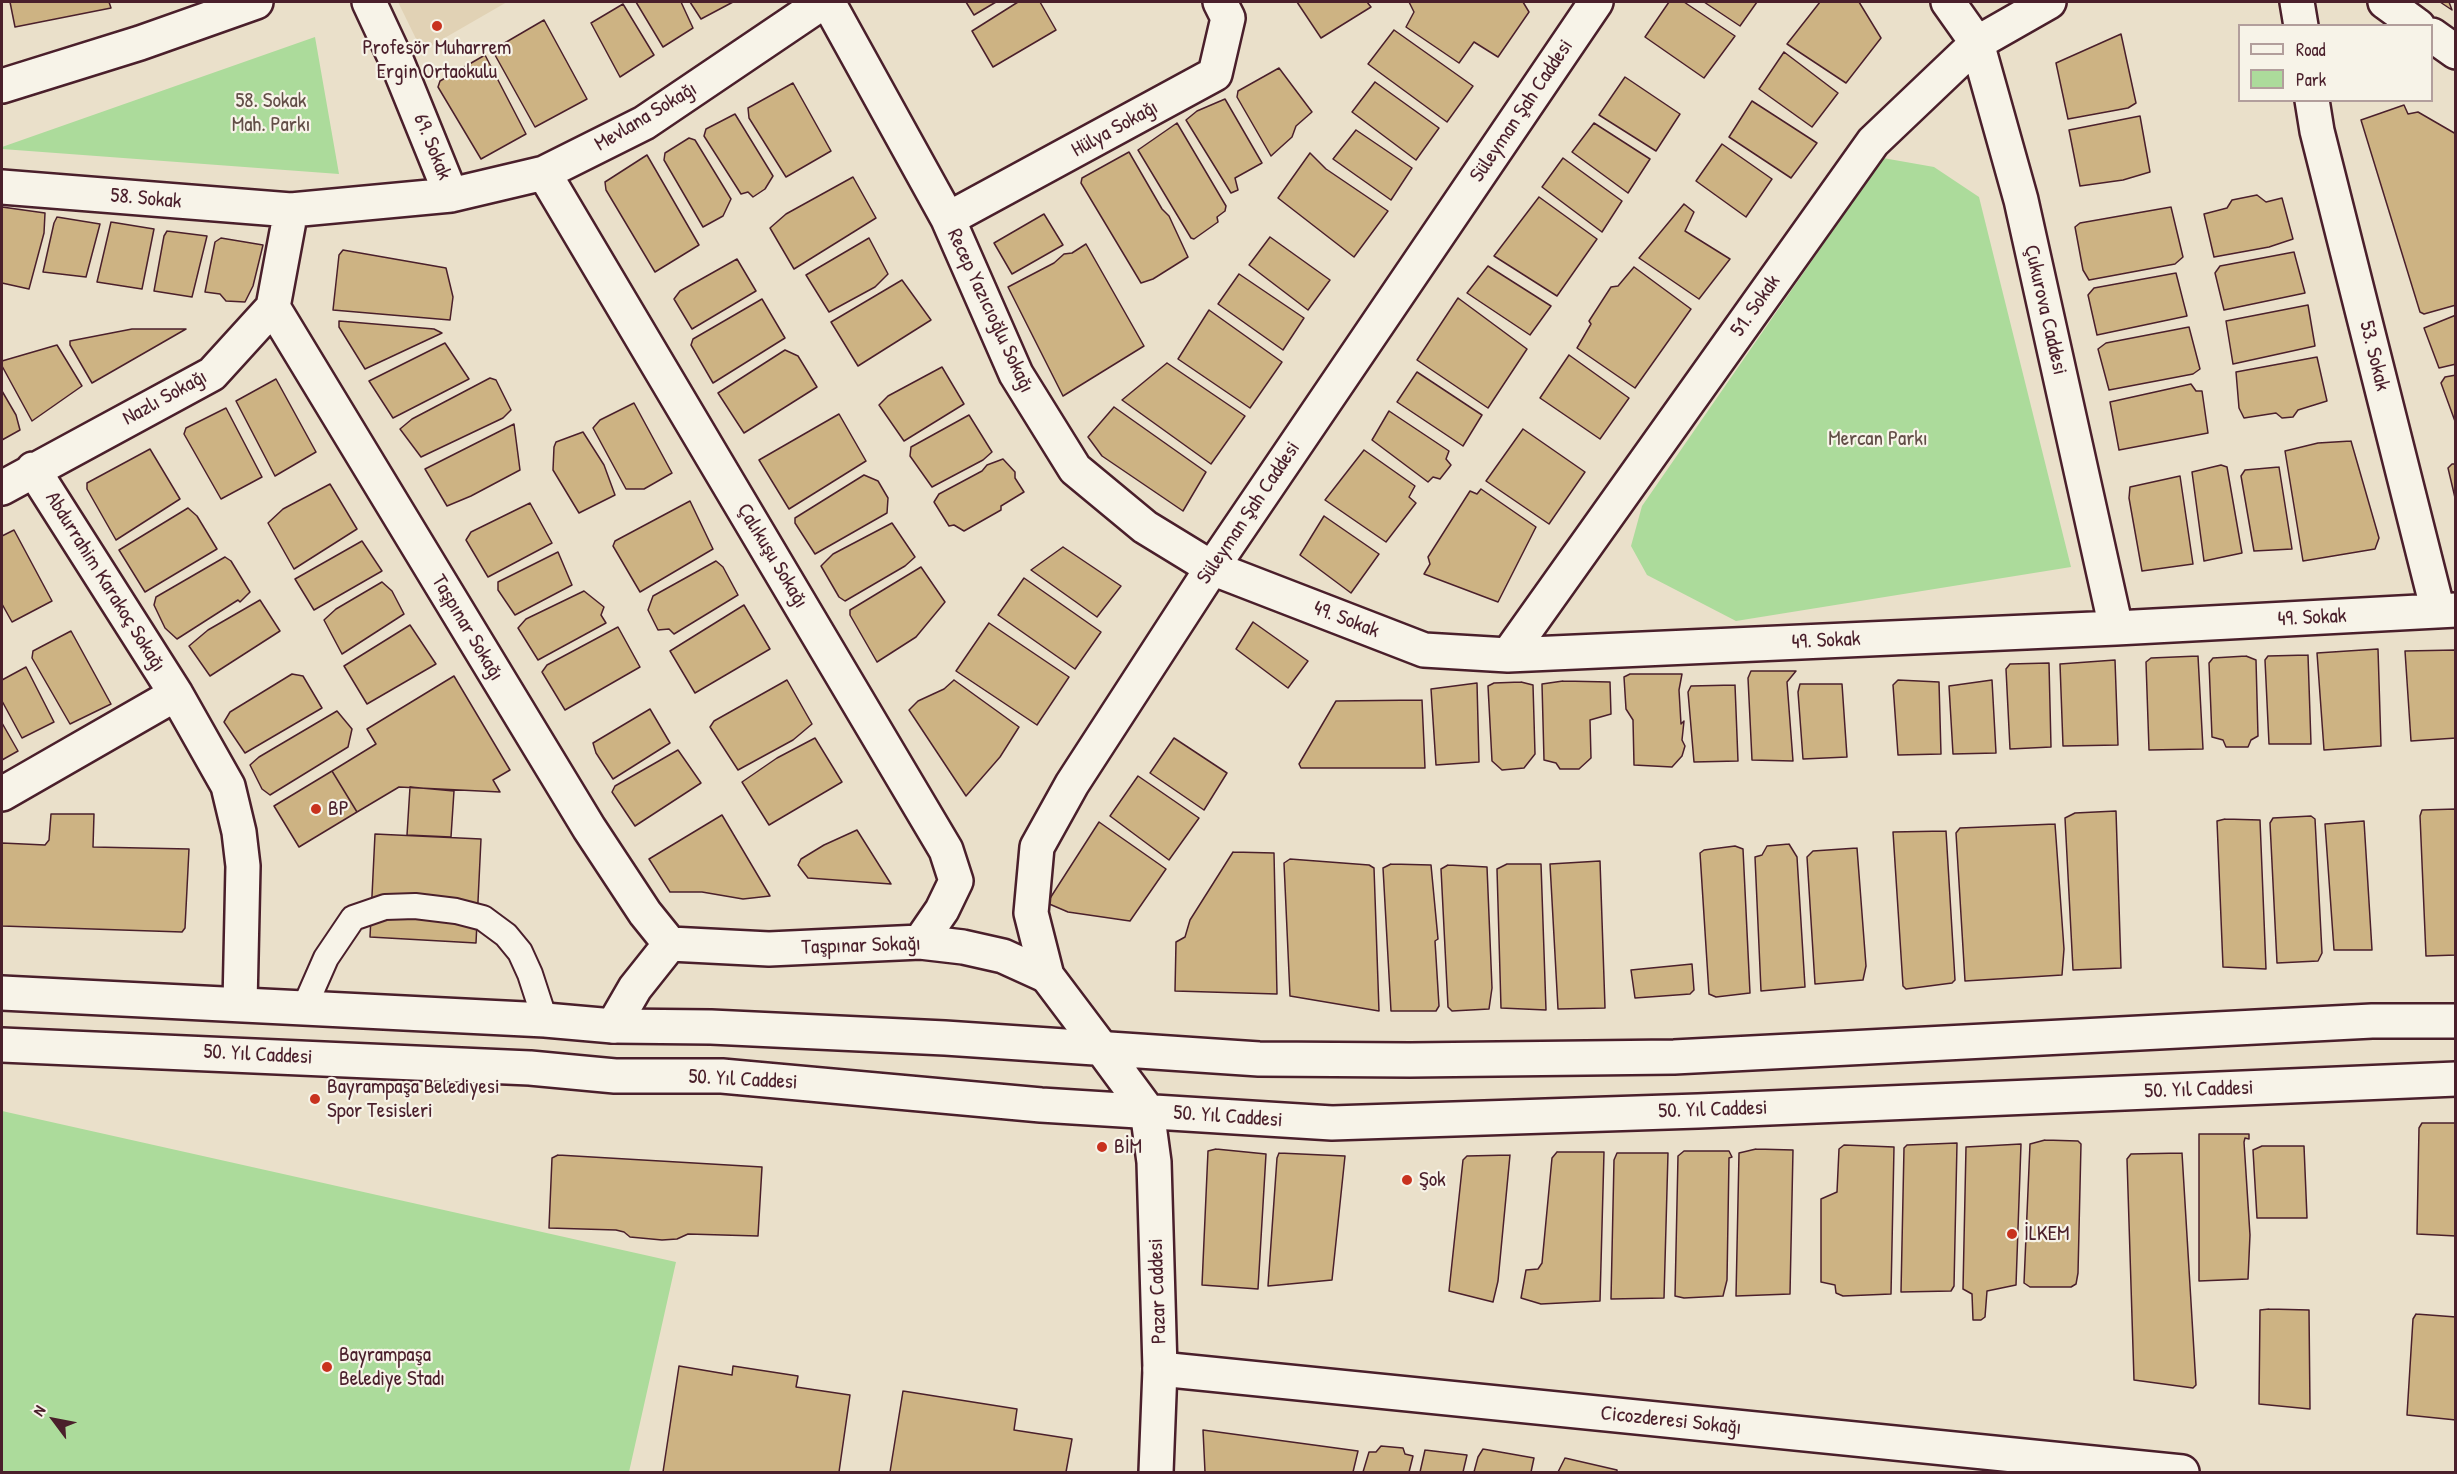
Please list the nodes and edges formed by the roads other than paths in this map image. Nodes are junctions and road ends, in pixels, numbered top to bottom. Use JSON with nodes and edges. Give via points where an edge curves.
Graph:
{"nodes":[{"id":1,"x":256,"y":2,"type":"edge"},
{"id":2,"x":369,"y":2,"type":"edge"},
{"id":3,"x":823,"y":2,"type":"edge"},
{"id":4,"x":828,"y":2,"type":"edge"},
{"id":5,"x":1220,"y":2,"type":"edge"},
{"id":6,"x":1596,"y":2,"type":"edge"},
{"id":7,"x":1948,"y":2,"type":"edge"},
{"id":8,"x":2049,"y":2,"type":"edge"},
{"id":9,"x":2297,"y":2,"type":"edge"},
{"id":10,"x":2385,"y":2,"type":"edge"},
{"id":11,"x":2301,"y":24,"type":"edge"},
{"id":12,"x":2415,"y":24,"type":"edge"},
{"id":13,"x":2433,"y":36,"type":"edge"},
{"id":14,"x":1977,"y":43,"type":"junction"},
{"id":15,"x":2456,"y":52,"type":"edge"},
{"id":16,"x":2,"y":86,"type":"edge"},
{"id":17,"x":2312,"y":102,"type":"edge"},
{"id":18,"x":544,"y":173,"type":"junction"},
{"id":19,"x":2,"y":187,"type":"edge"},
{"id":20,"x":451,"y":195,"type":"junction"},
{"id":21,"x":291,"y":210,"type":"junction"},
{"id":22,"x":948,"y":219,"type":"junction"},
{"id":23,"x":273,"y":307,"type":"junction"},
{"id":24,"x":33,"y":470,"type":"junction"},
{"id":25,"x":2,"y":488,"type":"edge"},
{"id":26,"x":1212,"y":568,"type":"junction"},
{"id":27,"x":2447,"y":611,"type":"edge"},
{"id":28,"x":2116,"y":628,"type":"junction"},
{"id":29,"x":1509,"y":655,"type":"junction"},
{"id":30,"x":176,"y":694,"type":"junction"},
{"id":31,"x":2,"y":794,"type":"edge"},
{"id":32,"x":920,"y":942,"type":"junction"},
{"id":33,"x":670,"y":944,"type":"junction"},
{"id":34,"x":1047,"y":976,"type":"junction"},
{"id":35,"x":2,"y":993,"type":"edge"},
{"id":36,"x":240,"y":1004,"type":"junction"},
{"id":37,"x":304,"y":1008,"type":"junction"},
{"id":38,"x":545,"y":1020,"type":"junction"},
{"id":39,"x":2456,"y":1021,"type":"edge"},
{"id":40,"x":613,"y":1026,"type":"junction"},
{"id":41,"x":2,"y":1045,"type":"edge"},
{"id":42,"x":1102,"y":1049,"type":"junction"},
{"id":43,"x":615,"y":1076,"type":"junction"},
{"id":44,"x":2456,"y":1079,"type":"edge"},
{"id":45,"x":1147,"y":1110,"type":"junction"},
{"id":46,"x":1160,"y":1369,"type":"junction"},
{"id":47,"x":2176,"y":1472,"type":"edge"},
{"id":48,"x":1156,"y":1473,"type":"edge"}],
"edges":[{"from":1,"to":16,"type":"street"},
{"from":2,"to":20,"type":"street","name":"69. Sokak"},
{"from":3,"to":18,"type":"street","name":"Mevlana Sokağı","via":[[644,123]]},
{"from":4,"to":22,"type":"street","name":"Recep Yazıcıoğlu Sokağı"},
{"from":5,"to":22,"type":"street","name":"Hülya Sokağı","via":[[1228,18],[1215,75]]},
{"from":6,"to":26,"type":"street","name":"Süleyman Şah Caddesi"},
{"from":7,"to":14,"type":"street","name":"Çukurova Caddesi"},
{"from":8,"to":14,"type":"street","name":"51. Sokak"},
{"from":9,"to":11,"type":"street"},
{"from":10,"to":12,"type":"street"},
{"from":13,"to":15,"type":"street"},
{"from":14,"to":28,"type":"street","name":"Çukurova Caddesi","via":[[2020,200]]},
{"from":14,"to":29,"type":"street","name":"51. Sokak","via":[[1873,142]]},
{"from":17,"to":27,"type":"street","name":"53. Sokak"},
{"from":18,"to":20,"type":"street","name":"Mevlana Sokağı"},
{"from":18,"to":32,"type":"street","name":"Çalıkuşu Sokağı","via":[[946,850],[956,881]]},
{"from":19,"to":21,"type":"street","name":"58. Sokak"},
{"from":20,"to":21,"type":"street"},
{"from":21,"to":23,"type":"street"},
{"from":22,"to":26,"type":"street","name":"Recep Yazıcıoğlu Sokağı","via":[[1016,374],[1075,469],[1144,527]]},
{"from":23,"to":24,"type":"street","name":"Nazlı Sokağı","via":[[212,374]]},
{"from":23,"to":33,"type":"street","name":"Taşpınar Sokağı","via":[[589,828]]},
{"from":24,"to":25,"type":"street","name":"Nazlı Sokağı"},
{"from":24,"to":30,"type":"street","name":"Abdurrahim Karakoç Sokağı"},
{"from":26,"to":29,"type":"street","name":"49. Sokak","via":[[1424,650]]},
{"from":26,"to":34,"type":"street","name":"Süleyman Şah Caddesi","via":[[1072,784],[1037,847],[1031,913]]},
{"from":27,"to":28,"type":"street","name":"49. Sokak"},
{"from":28,"to":29,"type":"street","name":"49. Sokak"},
{"from":30,"to":31,"type":"street","name":"Abdurrahim Karakoç Sokağı"},
{"from":30,"to":36,"type":"street","name":"Abdurrahim Karakoç Sokağı","via":[[228,786],[239,832],[243,866]]},
{"from":32,"to":33,"type":"street","name":"Taşpınar Sokağı","via":[[769,949]]},
{"from":32,"to":34,"type":"street","name":"Taşpınar Sokağı","via":[[1003,956]]},
{"from":33,"to":40,"type":"street","via":[[635,988]]},
{"from":34,"to":42,"type":"street","name":"Süleyman Şah Caddesi"},
{"from":35,"to":36,"type":"street"},
{"from":36,"to":37,"type":"street"},
{"from":37,"to":38,"type":"street"},
{"from":37,"to":38,"type":"lane","via":[[326,958],[353,918],[385,907],[415,906],[483,918],[506,935],[520,952]]},
{"from":38,"to":40,"type":"street"},
{"from":39,"to":42,"type":"street","via":[[2372,1021],[1674,1057],[1259,1059]]},
{"from":40,"to":42,"type":"street","via":[[945,1038]]},
{"from":40,"to":43,"type":"street","via":[[609,1061]]},
{"from":41,"to":43,"type":"street","name":"50. Yıl Caddesi","via":[[506,1067]]},
{"from":42,"to":45,"type":"street","name":"Süleyman Şah Caddesi"},
{"from":43,"to":45,"type":"street","name":"50. Yıl Caddesi","via":[[722,1076],[1041,1105]]},
{"from":44,"to":45,"type":"street","name":"50. Yıl Caddesi","via":[[1332,1123]]},
{"from":45,"to":46,"type":"street","name":"Pazar Caddesi","via":[[1154,1162]]},
{"from":46,"to":47,"type":"street","name":"Cicozderesi Sokağı"},
{"from":46,"to":48,"type":"street","name":"Pazar Caddesi"}]}
